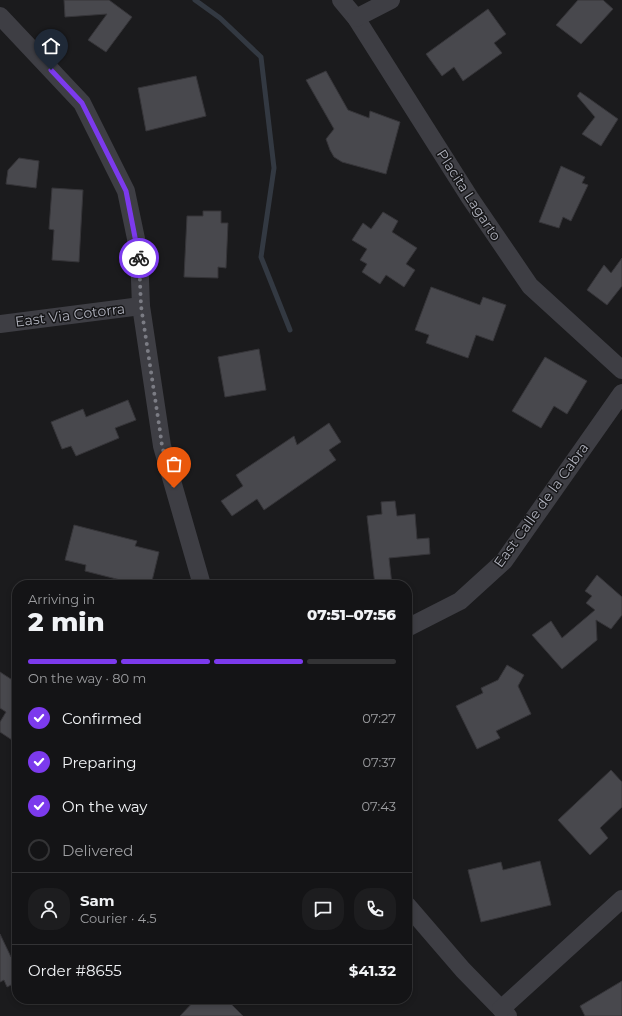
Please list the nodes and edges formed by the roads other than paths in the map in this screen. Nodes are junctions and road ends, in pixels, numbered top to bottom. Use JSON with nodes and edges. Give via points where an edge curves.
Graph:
{"nodes":[{"id":1,"x":341,"y":0,"type":"edge"},
{"id":2,"x":391,"y":0,"type":"edge"},
{"id":3,"x":0,"y":16,"type":"edge"},
{"id":4,"x":356,"y":18,"type":"junction"},
{"id":5,"x":141,"y":306,"type":"junction"},
{"id":6,"x":0,"y":324,"type":"edge"},
{"id":7,"x":622,"y":370,"type":"edge"},
{"id":8,"x":622,"y":393,"type":"edge"},
{"id":9,"x":201,"y":580,"type":"edge"},
{"id":10,"x":412,"y":625,"type":"edge"},
{"id":11,"x":622,"y":899,"type":"edge"},
{"id":12,"x":412,"y":911,"type":"edge"},
{"id":13,"x":504,"y":1012,"type":"edge"}],
"edges":[{"from":1,"to":4,"type":"street","name":"Placita Lagarto"},
{"from":2,"to":4,"type":"street"},
{"from":3,"to":5,"type":"street","via":[[82,103],[126,191],[138,253]]},
{"from":4,"to":7,"type":"street","name":"Placita Lagarto","via":[[470,198],[530,286]]},
{"from":5,"to":6,"type":"street","name":"East Via Cotorra"},
{"from":5,"to":9,"type":"street","via":[[162,446]]},
{"from":8,"to":10,"type":"street","name":"East Calle de la Cabra","via":[[504,561],[460,601]]},
{"from":11,"to":13,"type":"street"},
{"from":12,"to":13,"type":"street","via":[[463,970]]}]}
